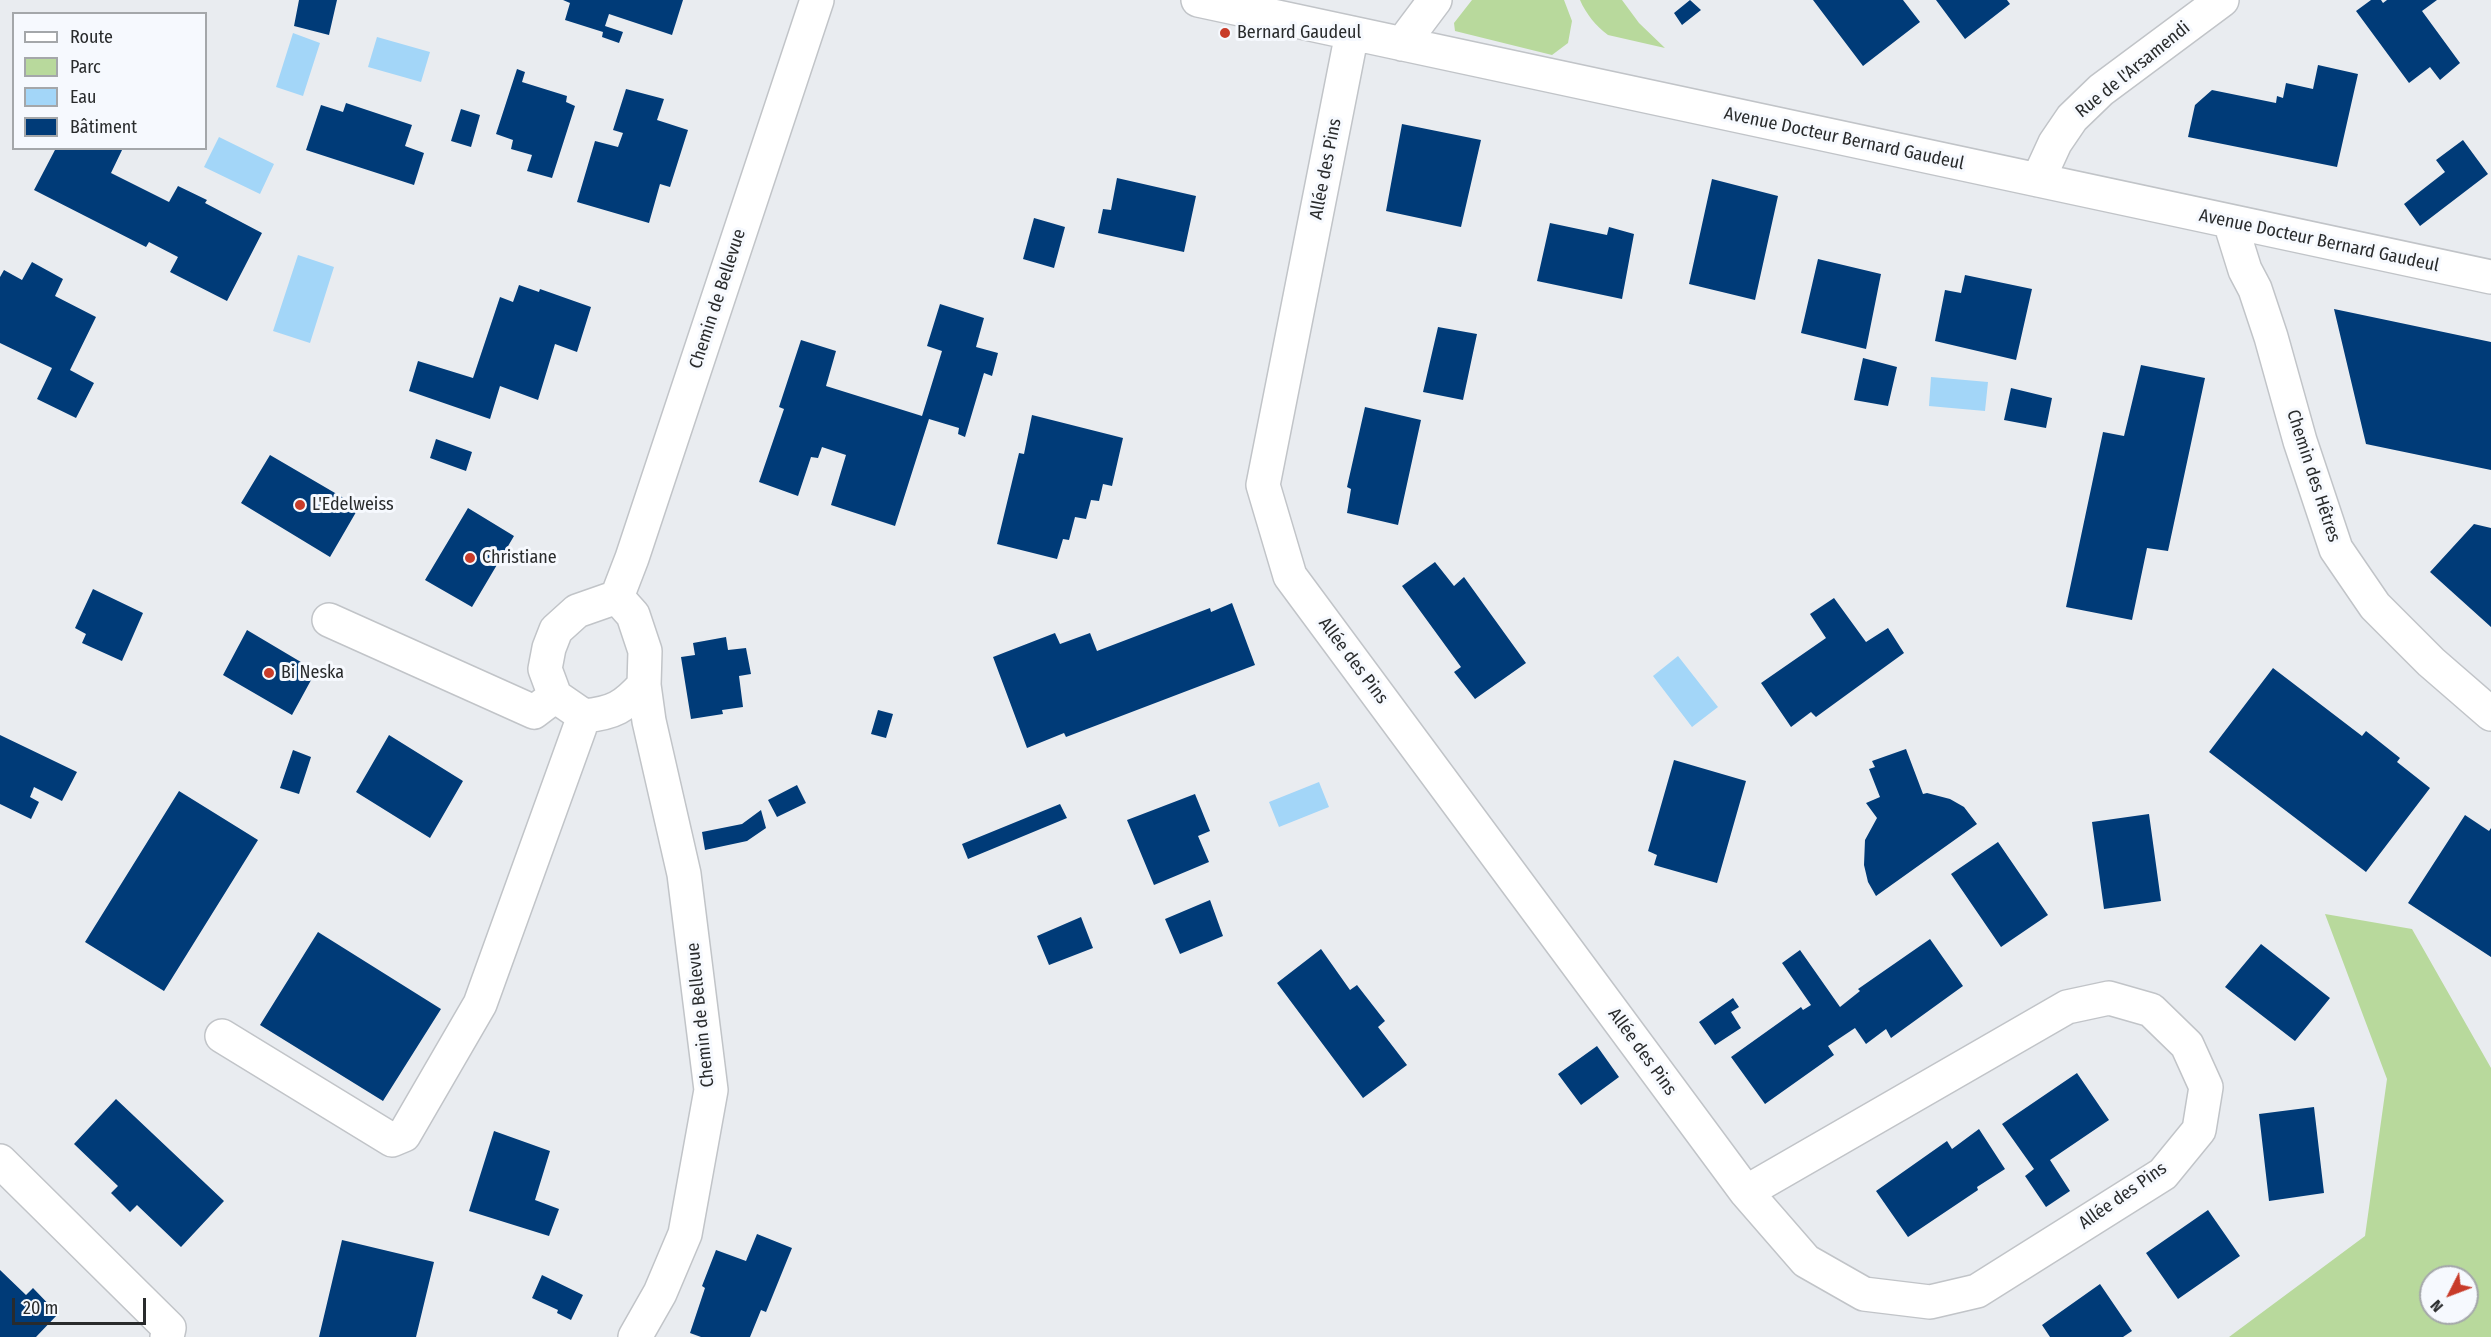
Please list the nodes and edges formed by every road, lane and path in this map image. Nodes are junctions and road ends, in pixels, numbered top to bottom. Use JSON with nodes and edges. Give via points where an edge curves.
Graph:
{"nodes":[{"id":1,"x":817,"y":0,"type":"edge"},
{"id":2,"x":1198,"y":0,"type":"edge"},
{"id":3,"x":1435,"y":0,"type":"edge"},
{"id":4,"x":2222,"y":0,"type":"edge"},
{"id":5,"x":1352,"y":33,"type":"junction"},
{"id":6,"x":1402,"y":44,"type":"junction"},
{"id":7,"x":2038,"y":180,"type":"junction"},
{"id":8,"x":2230,"y":222,"type":"junction"},
{"id":9,"x":2491,"y":278,"type":"edge"},
{"id":10,"x":617,"y":597,"type":"junction"},
{"id":11,"x":329,"y":620,"type":"dead end"},
{"id":12,"x":644,"y":685,"type":"junction"},
{"id":13,"x":555,"y":696,"type":"junction"},
{"id":14,"x":2491,"y":714,"type":"edge"},
{"id":15,"x":584,"y":716,"type":"junction"},
{"id":16,"x":222,"y":1036,"type":"dead end"},
{"id":17,"x":0,"y":1161,"type":"edge"},
{"id":18,"x":1746,"y":1192,"type":"junction"},
{"id":19,"x":167,"y":1337,"type":"edge"},
{"id":20,"x":635,"y":1337,"type":"edge"}],
"edges":[{"from":1,"to":10,"type":"street","name":"Chemin de Bellevue"},
{"from":2,"to":5,"type":"street","name":"Avenue Docteur Bernard Gaudeul"},
{"from":3,"to":6,"type":"street"},
{"from":4,"to":7,"type":"street","name":"Rue de l'Arsamendi","via":[[2101,90],[2072,118]]},
{"from":5,"to":6,"type":"street","name":"Avenue Docteur Bernard Gaudeul"},
{"from":5,"to":18,"type":"street","name":"Allée des Pins","via":[[1263,485],[1290,576]]},
{"from":6,"to":7,"type":"street","name":"Avenue Docteur Bernard Gaudeul"},
{"from":7,"to":8,"type":"street","name":"Avenue Docteur Bernard Gaudeul"},
{"from":8,"to":9,"type":"street","name":"Avenue Docteur Bernard Gaudeul"},
{"from":8,"to":14,"type":"street","name":"Chemin des Hêtres","via":[[2271,337],[2336,549],[2375,606]]},
{"from":10,"to":12,"type":"street","name":"Chemin de Bellevue","via":[[633,615],[645,651]]},
{"from":10,"to":13,"type":"street","via":[[577,611],[556,630],[545,669]]},
{"from":11,"to":13,"type":"street","via":[[534,712]]},
{"from":12,"to":15,"type":"street","via":[[629,702],[608,713]]},
{"from":12,"to":20,"type":"street","name":"Chemin de Bellevue","via":[[684,874],[711,1090],[685,1234],[660,1293]]},
{"from":13,"to":15,"type":"street"},
{"from":15,"to":16,"type":"street","via":[[480,1004],[404,1135],[392,1140]]},
{"from":17,"to":19,"type":"street","via":[[169,1328]]},
{"from":18,"to":18,"type":"street","name":"Allée des Pins","via":[[1806,1261],[1864,1294],[1930,1302],[1949,1298],[1977,1291],[2163,1174],[2199,1130],[2206,1087],[2187,1045],[2151,1010],[2109,998],[2067,1007]]}]}
